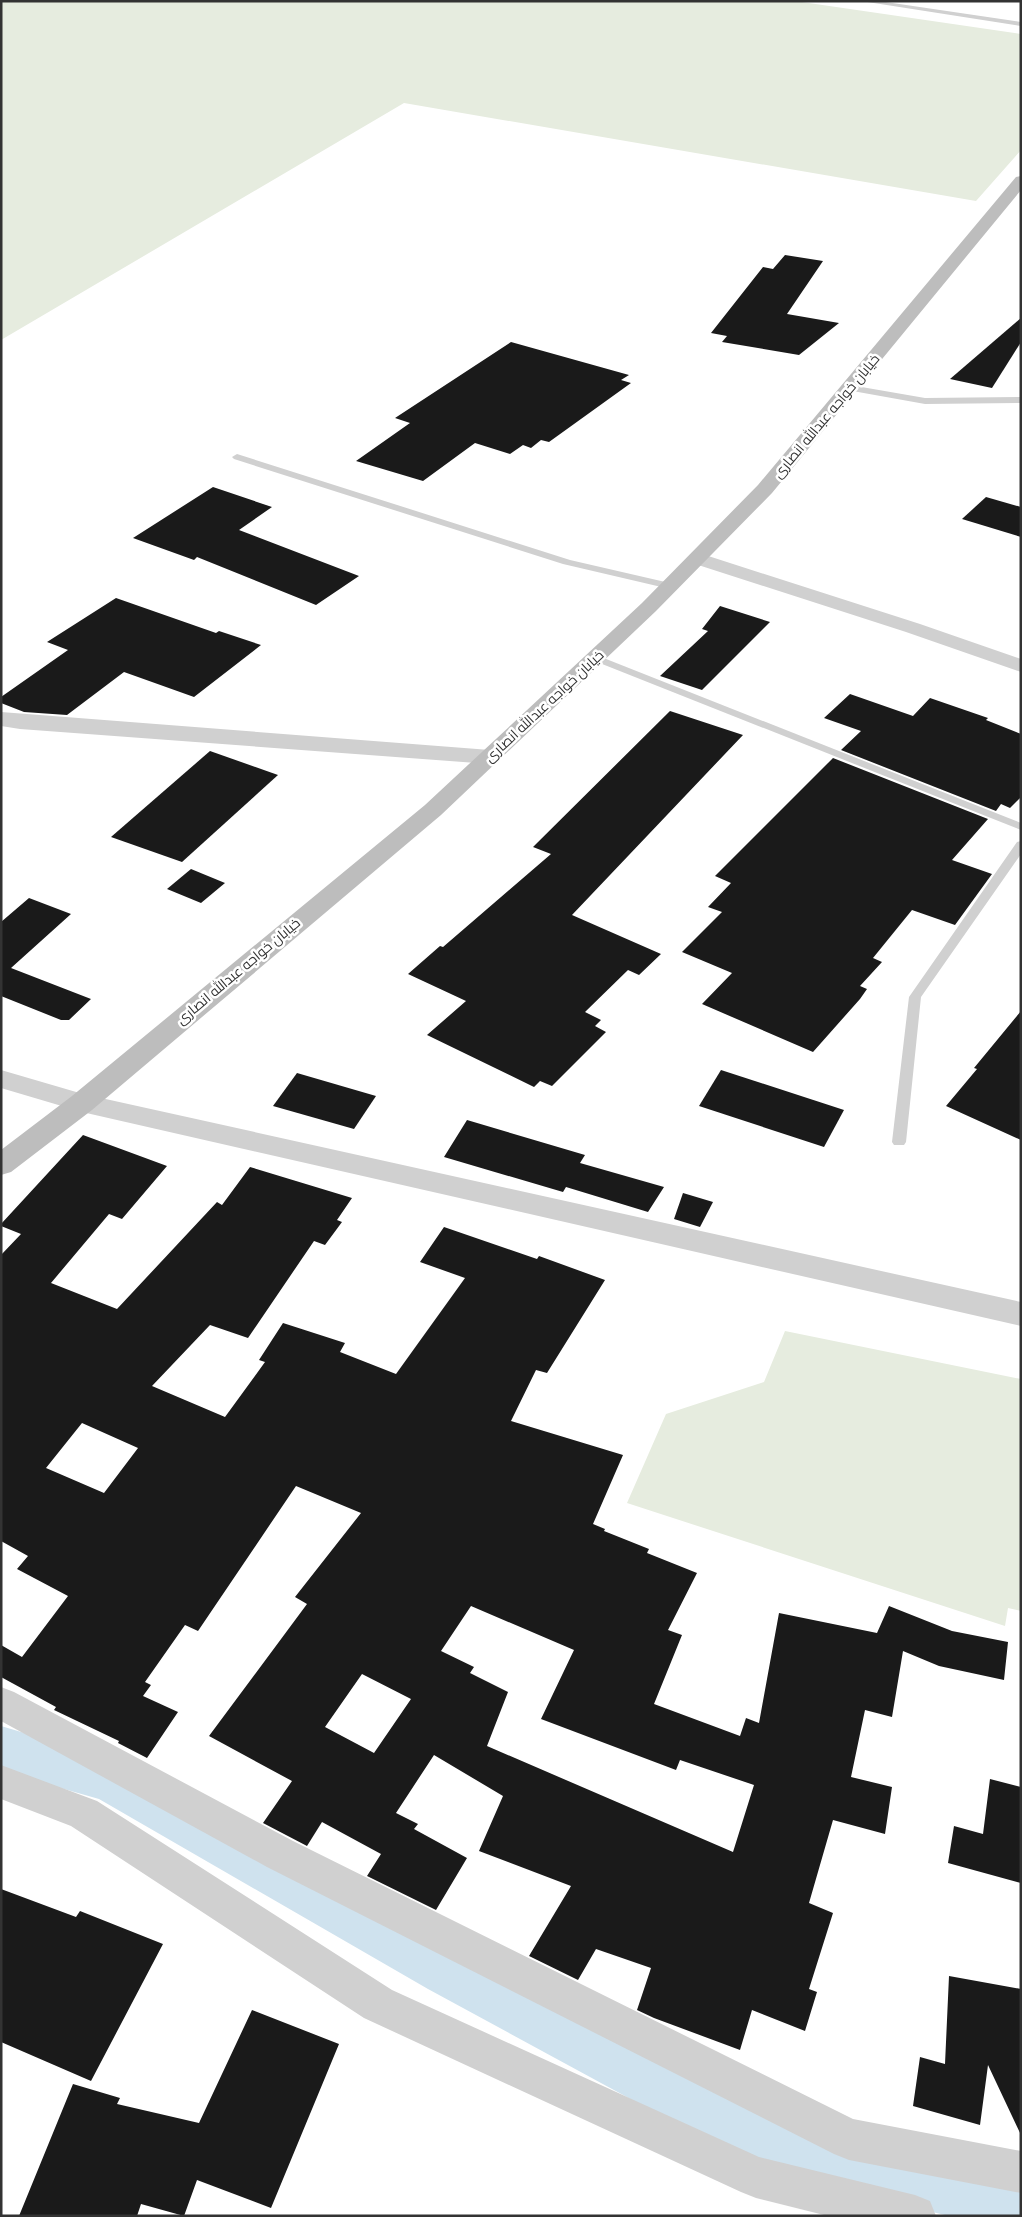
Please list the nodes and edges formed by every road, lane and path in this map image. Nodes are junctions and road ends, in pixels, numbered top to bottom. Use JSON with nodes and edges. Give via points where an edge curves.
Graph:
{"nodes":[{"id":1,"x":864,"y":1,"type":"edge"},
{"id":2,"x":1021,"y":24,"type":"edge"},
{"id":3,"x":1021,"y":180,"type":"edge"},
{"id":4,"x":850,"y":388,"type":"junction"},
{"id":5,"x":1021,"y":400,"type":"edge"},
{"id":6,"x":237,"y":457,"type":"dead end"},
{"id":7,"x":699,"y":559,"type":"junction"},
{"id":8,"x":670,"y":586,"type":"junction"},
{"id":9,"x":596,"y":658,"type":"junction"},
{"id":10,"x":1021,"y":666,"type":"edge"},
{"id":11,"x":1,"y":718,"type":"edge"},
{"id":12,"x":490,"y":757,"type":"junction"},
{"id":13,"x":1021,"y":827,"type":"edge"},
{"id":14,"x":1021,"y":845,"type":"edge"},
{"id":15,"x":1,"y":1079,"type":"edge"},
{"id":16,"x":82,"y":1103,"type":"junction"},
{"id":17,"x":899,"y":1142,"type":"dead end"},
{"id":18,"x":1,"y":1165,"type":"edge"},
{"id":19,"x":1021,"y":1314,"type":"edge"},
{"id":20,"x":1,"y":1703,"type":"edge"},
{"id":21,"x":1,"y":1782,"type":"edge"},
{"id":22,"x":1021,"y":2172,"type":"edge"},
{"id":23,"x":915,"y":2216,"type":"edge"}],
"edges":[{"from":1,"to":2,"type":"lane"},
{"from":3,"to":4,"type":"street","name":"خیابان خواجه عبدالله انصاری"},
{"from":4,"to":5,"type":"lane","via":[[925,401]]},
{"from":4,"to":7,"type":"street","name":"خیابان خواجه عبدالله انصاری","via":[[765,489]]},
{"from":6,"to":8,"type":"lane","via":[[567,562]]},
{"from":7,"to":8,"type":"street","name":"خیابان خواجه عبدالله انصاری"},
{"from":7,"to":10,"type":"street"},
{"from":8,"to":9,"type":"street","name":"خیابان خواجه عبدالله انصاری"},
{"from":9,"to":12,"type":"street","name":"خیابان خواجه عبدالله انصاری"},
{"from":9,"to":13,"type":"lane"},
{"from":11,"to":12,"type":"street"},
{"from":12,"to":16,"type":"street","name":"خیابان خواجه عبدالله انصاری","via":[[433,810]]},
{"from":14,"to":17,"type":"lane","via":[[915,997]]},
{"from":15,"to":16,"type":"street"},
{"from":16,"to":18,"type":"street","name":"خیابان خواجه عبدالله انصاری"},
{"from":16,"to":19,"type":"street"},
{"from":20,"to":22,"type":"street","via":[[280,1854],[849,2139]]},
{"from":21,"to":23,"type":"street","via":[[84,1813],[378,2004],[756,2177]]}]}
